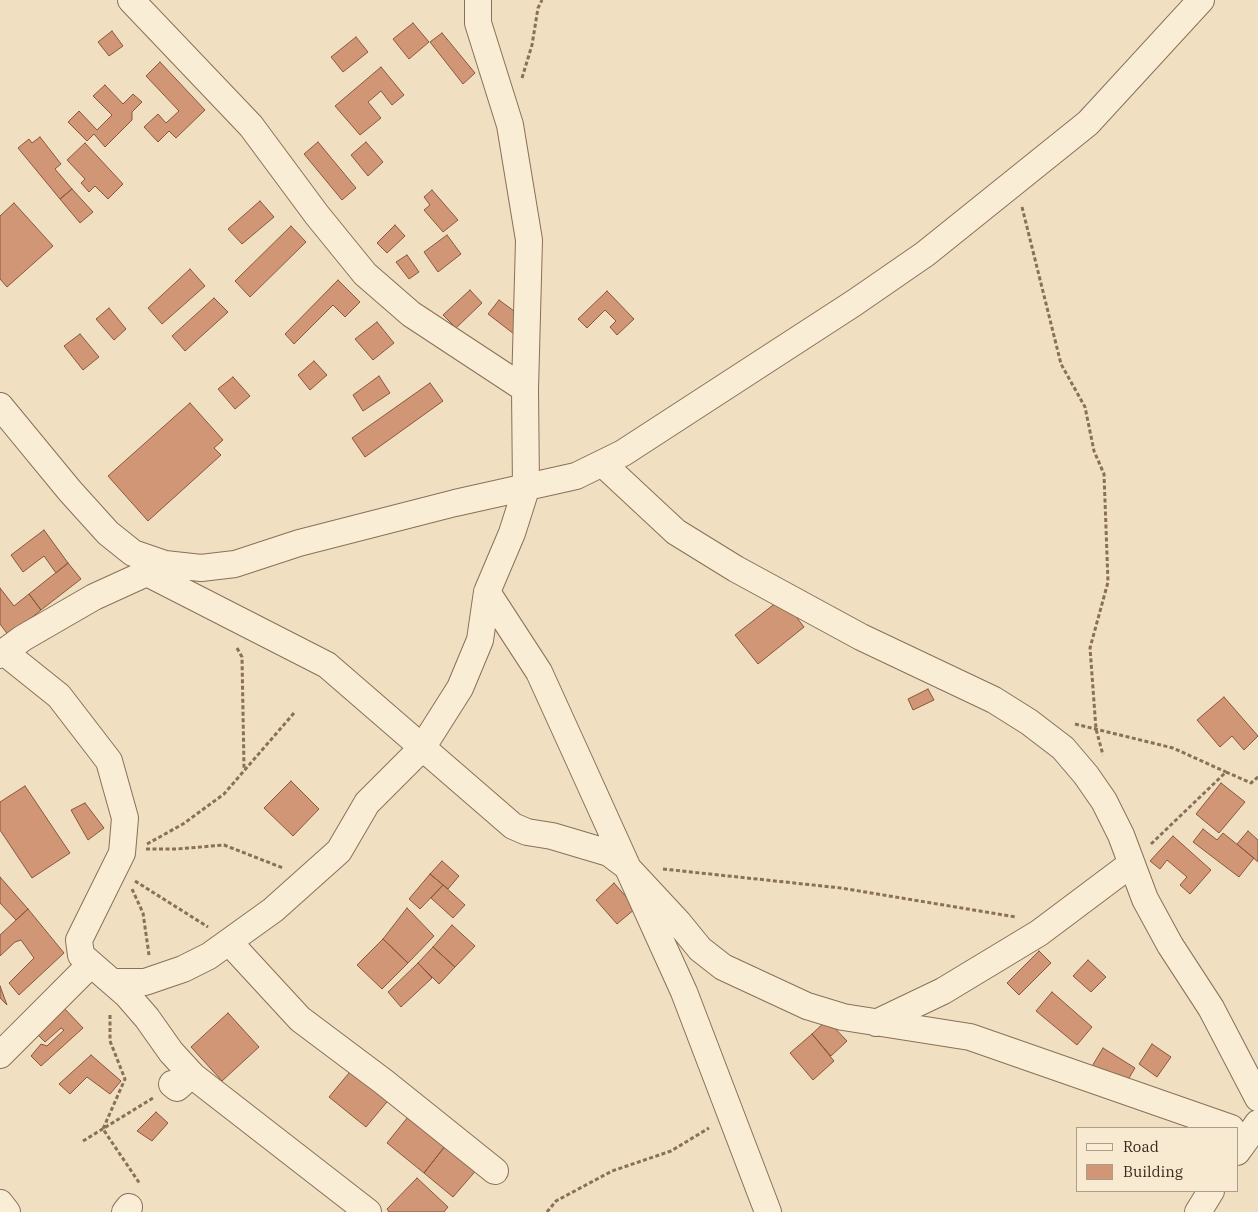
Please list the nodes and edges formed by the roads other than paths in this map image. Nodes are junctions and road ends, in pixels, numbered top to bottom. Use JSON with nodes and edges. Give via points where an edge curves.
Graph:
{"nodes":[{"id":1,"x":131,"y":0,"type":"edge"},
{"id":2,"x":478,"y":0,"type":"edge"},
{"id":3,"x":1201,"y":0,"type":"edge"},
{"id":4,"x":524,"y":389,"type":"junction"},
{"id":5,"x":0,"y":406,"type":"edge"},
{"id":6,"x":603,"y":464,"type":"junction"},
{"id":7,"x":526,"y":488,"type":"junction"},
{"id":8,"x":156,"y":569,"type":"junction"},
{"id":9,"x":487,"y":592,"type":"junction"},
{"id":10,"x":2,"y":653,"type":"edge"},
{"id":11,"x":422,"y":748,"type":"junction"},
{"id":12,"x":1131,"y":864,"type":"junction"},
{"id":13,"x":625,"y":865,"type":"junction"},
{"id":14,"x":229,"y":942,"type":"junction"},
{"id":15,"x":91,"y":964,"type":"junction"},
{"id":16,"x":113,"y":982,"type":"junction"},
{"id":17,"x":876,"y":1023,"type":"junction"},
{"id":18,"x":0,"y":1055,"type":"edge"},
{"id":19,"x":1258,"y":1098,"type":"edge"},
{"id":20,"x":1225,"y":1127,"type":"edge"},
{"id":21,"x":494,"y":1171,"type":"dead end"},
{"id":22,"x":1210,"y":1192,"type":"edge"},
{"id":23,"x":0,"y":1203,"type":"edge"},
{"id":24,"x":7,"y":1212,"type":"edge"},
{"id":25,"x":368,"y":1212,"type":"edge"},
{"id":26,"x":768,"y":1212,"type":"edge"},
{"id":27,"x":1198,"y":1212,"type":"edge"}],
"edges":[{"from":1,"to":4,"type":"street","via":[[251,126],[365,274],[411,314]]},
{"from":2,"to":4,"type":"street","via":[[478,22],[510,122],[529,240]]},
{"from":3,"to":6,"type":"street","via":[[1088,123],[925,254]]},
{"from":4,"to":7,"type":"street"},
{"from":5,"to":8,"type":"street","via":[[108,533]]},
{"from":6,"to":7,"type":"street","via":[[576,476]]},
{"from":6,"to":12,"type":"street","via":[[676,532],[736,569],[861,637],[994,700],[1029,722],[1063,748],[1086,775],[1104,801]]},
{"from":7,"to":8,"type":"street","via":[[299,543],[235,564]]},
{"from":7,"to":9,"type":"street","via":[[512,533]]},
{"from":8,"to":10,"type":"street","via":[[94,597]]},
{"from":8,"to":11,"type":"street","via":[[327,665]]},
{"from":9,"to":11,"type":"street","via":[[480,640],[460,688]]},
{"from":9,"to":13,"type":"street","via":[[538,672]]},
{"from":10,"to":15,"type":"street","via":[[59,696],[109,761],[125,818],[123,867],[79,940],[81,955]]},
{"from":11,"to":13,"type":"street","via":[[513,826],[609,853]]},
{"from":11,"to":14,"type":"street","via":[[367,803],[339,851],[273,910]]},
{"from":12,"to":17,"type":"street","via":[[1053,923],[943,991]]},
{"from":12,"to":19,"type":"street","via":[[1170,945],[1211,1008]]},
{"from":13,"to":17,"type":"street","via":[[700,949],[723,967],[807,1006]]},
{"from":13,"to":26,"type":"street","via":[[684,992]]},
{"from":14,"to":16,"type":"street","via":[[183,969],[152,980]]},
{"from":14,"to":21,"type":"street","via":[[300,1019]]},
{"from":15,"to":16,"type":"street"},
{"from":15,"to":18,"type":"street"},
{"from":16,"to":25,"type":"street","via":[[147,1018],[171,1052],[183,1080]]},
{"from":17,"to":20,"type":"street","via":[[970,1037]]},
{"from":22,"to":27,"type":"street"},
{"from":23,"to":24,"type":"street"}]}
